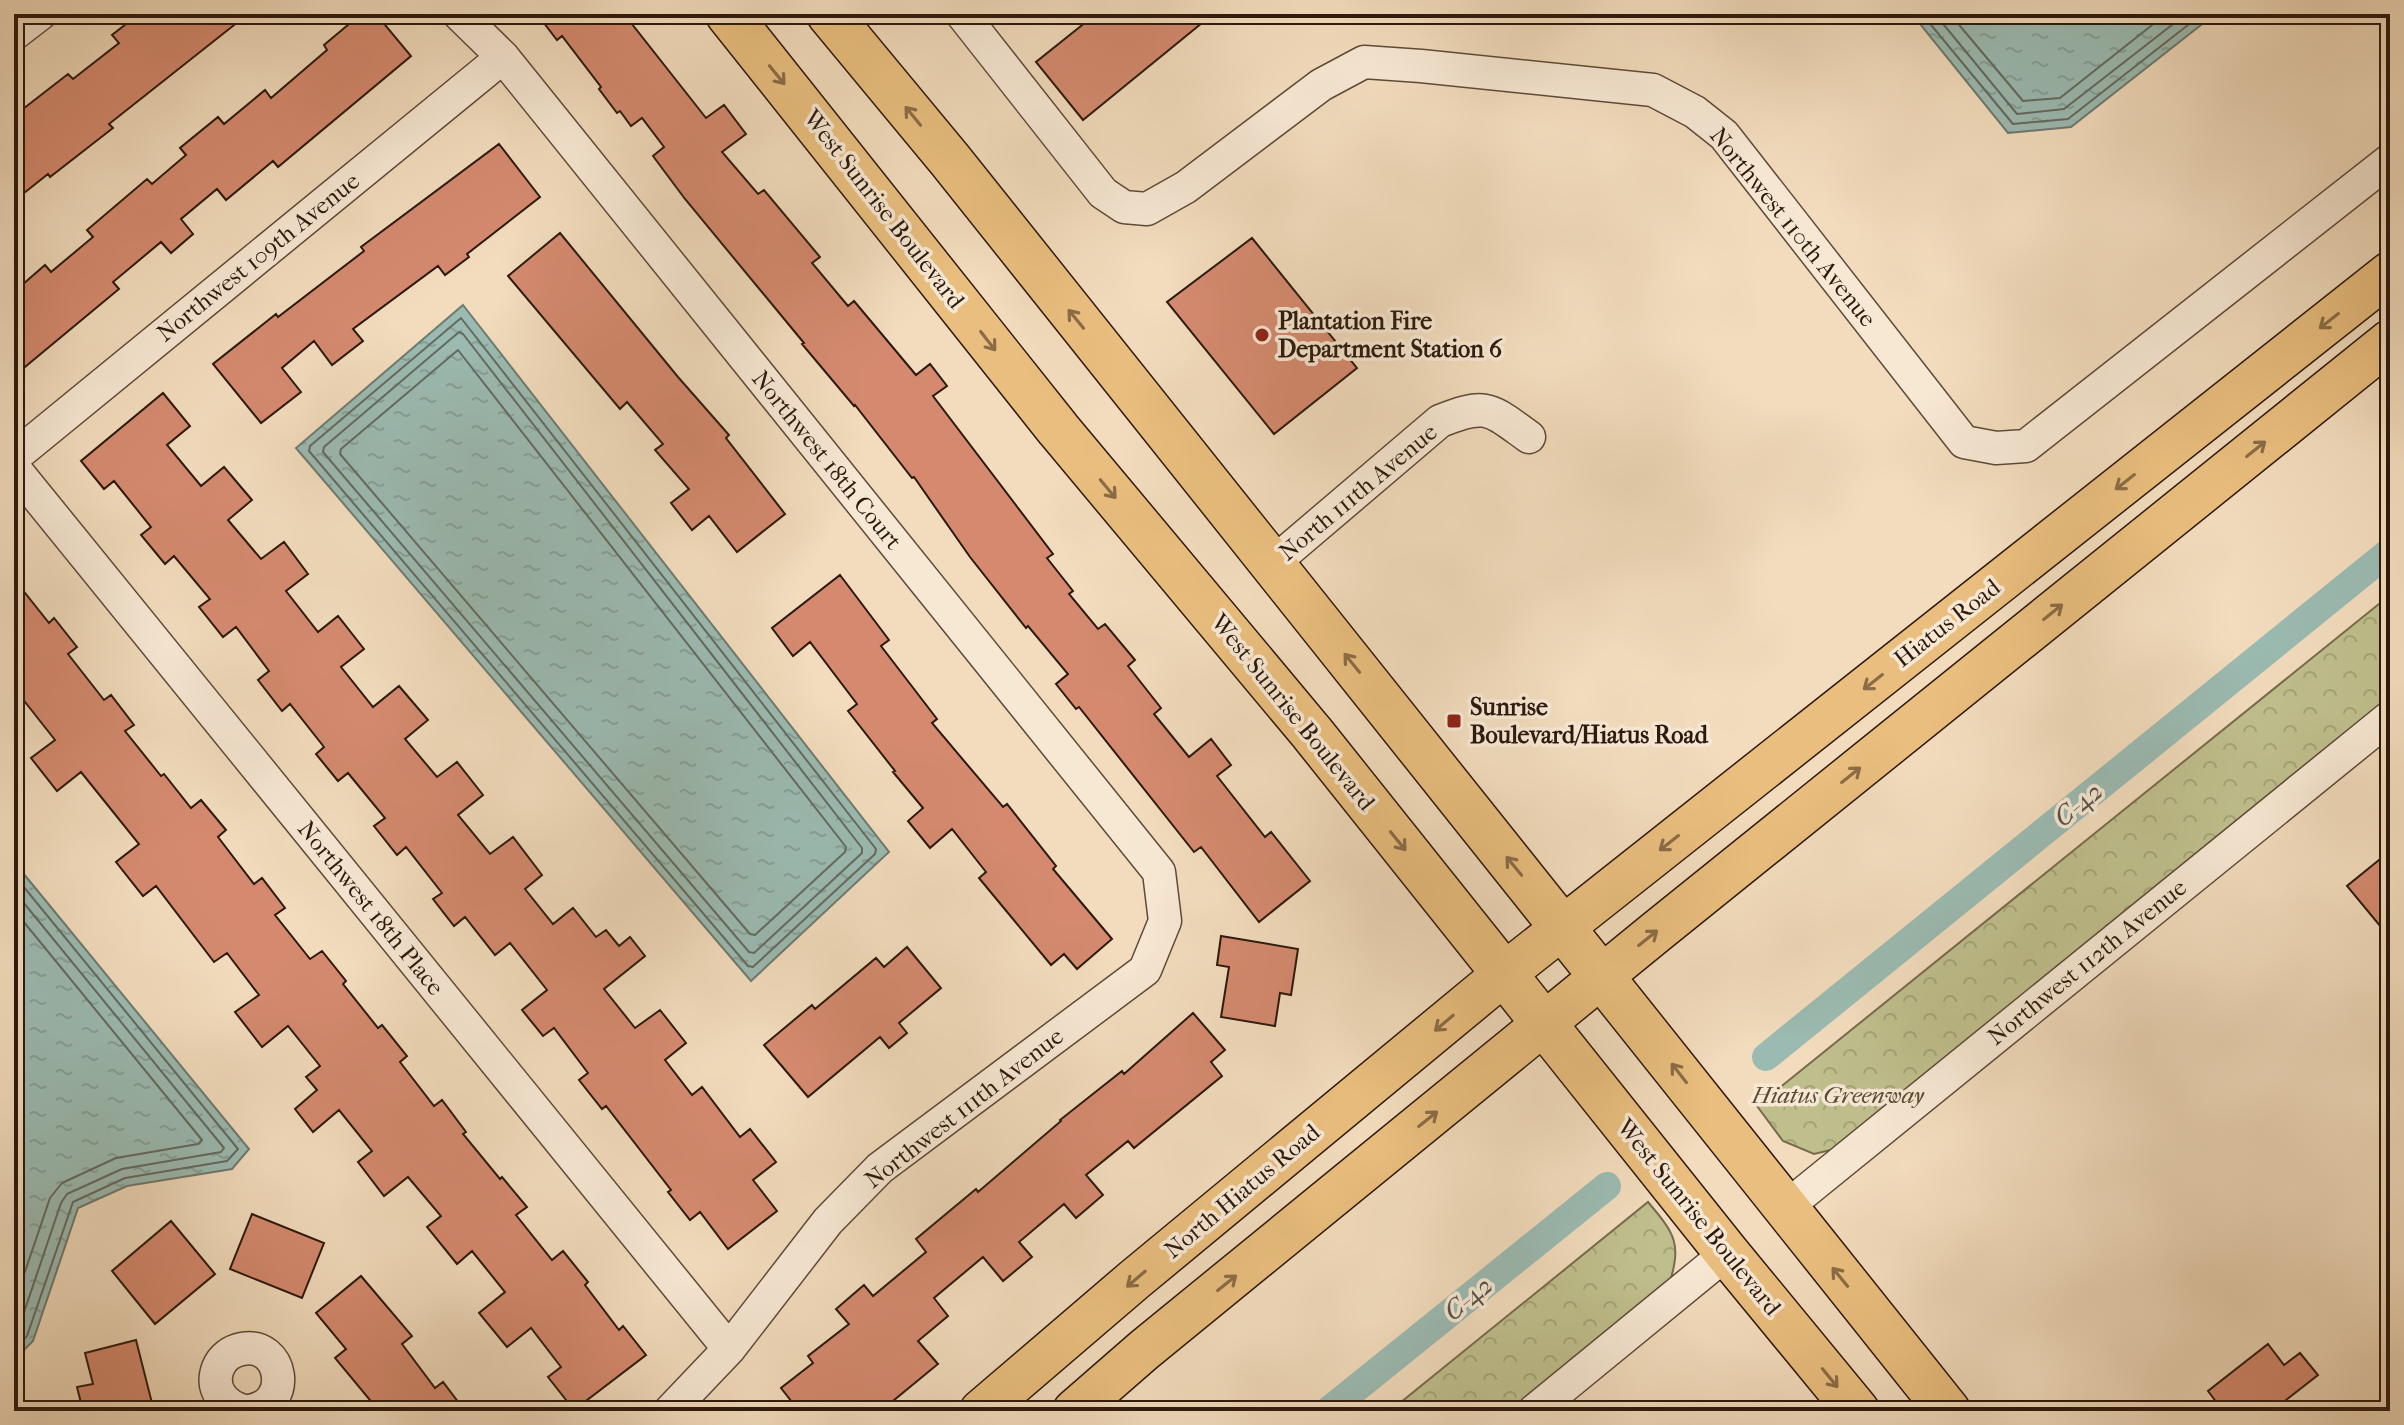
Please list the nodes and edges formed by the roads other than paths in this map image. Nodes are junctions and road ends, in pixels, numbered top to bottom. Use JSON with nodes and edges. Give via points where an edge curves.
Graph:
{"nodes":[{"id":1,"x":40,"y":14,"type":"edge"},
{"id":2,"x":459,"y":14,"type":"edge"},
{"id":3,"x":728,"y":14,"type":"edge"},
{"id":4,"x":829,"y":14,"type":"edge"},
{"id":5,"x":962,"y":14,"type":"edge"},
{"id":6,"x":14,"y":34,"type":"edge"},
{"id":7,"x":503,"y":57,"type":"junction"},
{"id":8,"x":2390,"y":160,"type":"edge"},
{"id":9,"x":2390,"y":273,"type":"edge"},
{"id":10,"x":2390,"y":341,"type":"edge"},
{"id":11,"x":1529,"y":437,"type":"dead end"},
{"id":12,"x":14,"y":457,"type":"edge"},
{"id":13,"x":14,"y":468,"type":"edge"},
{"id":14,"x":1272,"y":564,"type":"junction"},
{"id":15,"x":2390,"y":717,"type":"edge"},
{"id":16,"x":1165,"y":921,"type":"joint"},
{"id":17,"x":1563,"y":927,"type":"junction"},
{"id":18,"x":1504,"y":974,"type":"junction"},
{"id":19,"x":1602,"y":976,"type":"junction"},
{"id":20,"x":1544,"y":1023,"type":"junction"},
{"id":21,"x":1785,"y":1208,"type":"junction"},
{"id":22,"x":1727,"y":1253,"type":"junction"},
{"id":23,"x":729,"y":1349,"type":"junction"},
{"id":24,"x":288,"y":1401,"type":"edge"},
{"id":25,"x":246,"y":1411,"type":"edge"},
{"id":26,"x":670,"y":1411,"type":"edge"},
{"id":27,"x":981,"y":1411,"type":"edge"},
{"id":28,"x":1074,"y":1411,"type":"edge"},
{"id":29,"x":1534,"y":1411,"type":"edge"},
{"id":30,"x":1857,"y":1411,"type":"edge"},
{"id":31,"x":1948,"y":1411,"type":"edge"}],
"edges":[{"from":1,"to":6,"type":"street"},
{"from":2,"to":7,"type":"street","name":"Northwest 18th Court"},
{"from":3,"to":18,"type":"highway","name":"West Sunrise Boulevard","one_way":true,"via":[[1058,429],[1312,733]]},
{"from":14,"to":4,"type":"highway","one_way":true},
{"from":5,"to":8,"type":"street","name":"Northwest 110th Avenue","via":[[1103,193],[1124,207],[1147,209],[1186,187],[1321,85],[1364,62],[1653,90],[1724,135],[1964,442],[1996,448],[2026,446]]},
{"from":7,"to":12,"type":"street","name":"Northwest 109th Avenue"},
{"from":7,"to":16,"type":"street","name":"Northwest 18th Court","via":[[1159,872]]},
{"from":9,"to":17,"type":"main road","name":"Hiatus Road","one_way":true},
{"from":19,"to":10,"type":"main road","one_way":true},
{"from":11,"to":14,"type":"street","name":"North 111th Avenue","via":[[1493,411],[1466,410],[1440,421]]},
{"from":13,"to":23,"type":"street","name":"Northwest 18th Place"},
{"from":17,"to":14,"type":"highway","one_way":true},
{"from":15,"to":21,"type":"street","name":"Northwest 112th Avenue"},
{"from":16,"to":23,"type":"street","name":"Northwest 111th Avenue","via":[[1145,970],[880,1168],[828,1221]]},
{"from":17,"to":18,"type":"main road","name":"Hiatus Road"},
{"from":17,"to":19,"type":"highway"},
{"from":18,"to":20,"type":"highway","name":"West Sunrise Boulevard"},
{"from":18,"to":27,"type":"main road","name":"North Hiatus Road","one_way":true},
{"from":19,"to":20,"type":"main road"},
{"from":21,"to":19,"type":"highway","one_way":true},
{"from":20,"to":22,"type":"highway","name":"West Sunrise Boulevard"},
{"from":28,"to":20,"type":"main road","one_way":true},
{"from":31,"to":21,"type":"highway","one_way":true},
{"from":22,"to":29,"type":"street"},
{"from":22,"to":30,"type":"highway","name":"West Sunrise Boulevard","one_way":true},
{"from":23,"to":26,"type":"street","name":"Northwest 111th Avenue"},
{"from":24,"to":25,"type":"street"},
{"from":24,"to":25,"type":"street","via":[[266,1355],[237,1350],[220,1363],[216,1384],[226,1403]]}]}
